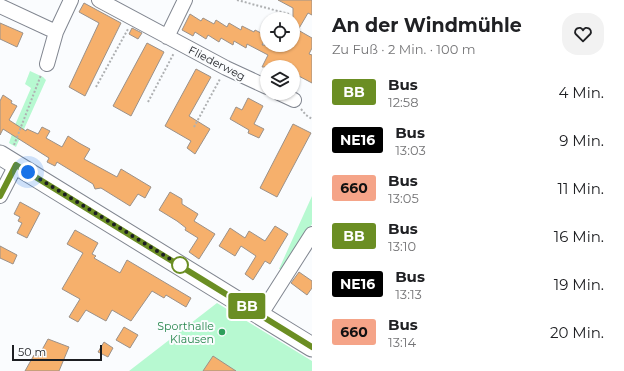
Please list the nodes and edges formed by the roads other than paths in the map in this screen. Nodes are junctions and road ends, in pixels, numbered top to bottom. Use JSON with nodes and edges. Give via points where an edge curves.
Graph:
{"nodes":[{"id":1,"x":71,"y":0,"type":"edge"},
{"id":2,"x":99,"y":0,"type":"edge"},
{"id":3,"x":185,"y":0,"type":"edge"},
{"id":4,"x":0,"y":6,"type":"edge"},
{"id":5,"x":56,"y":32,"type":"junction"},
{"id":6,"x":173,"y":40,"type":"junction"},
{"id":7,"x":47,"y":64,"type":"road end"},
{"id":8,"x":260,"y":84,"type":"edge"},
{"id":9,"x":7,"y":159,"type":"edge"},
{"id":10,"x":0,"y":196,"type":"edge"},
{"id":11,"x":312,"y":234,"type":"edge"},
{"id":12,"x":261,"y":314,"type":"junction"},
{"id":13,"x":312,"y":347,"type":"edge"}],
"edges":[{"from":1,"to":5,"type":"street"},
{"from":2,"to":6,"type":"street","name":"Fliederweg"},
{"from":3,"to":6,"type":"street"},
{"from":4,"to":5,"type":"street"},
{"from":5,"to":7,"type":"street"},
{"from":6,"to":8,"type":"street","name":"Fliederweg"},
{"from":9,"to":10,"type":"street"},
{"from":9,"to":12,"type":"main road"},
{"from":11,"to":12,"type":"street"},
{"from":12,"to":13,"type":"main road"}]}
